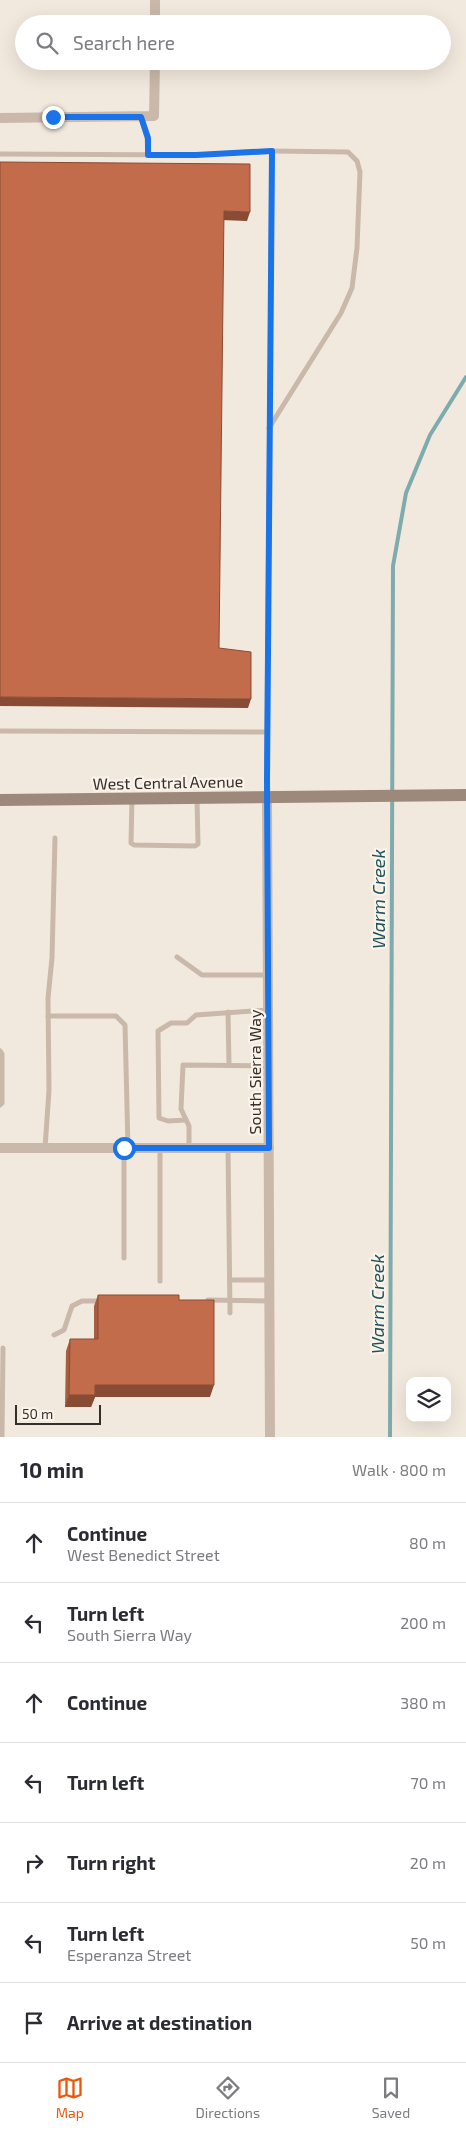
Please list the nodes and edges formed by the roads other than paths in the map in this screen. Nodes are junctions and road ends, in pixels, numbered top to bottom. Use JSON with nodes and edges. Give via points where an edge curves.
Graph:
{"nodes":[{"id":1,"x":155,"y":0,"type":"edge"},
{"id":2,"x":155,"y":15,"type":"edge"},
{"id":3,"x":155,"y":70,"type":"edge"},
{"id":4,"x":141,"y":117,"type":"junction"},
{"id":5,"x":0,"y":118,"type":"edge"},
{"id":6,"x":272,"y":151,"type":"junction"},
{"id":7,"x":0,"y":154,"type":"edge"},
{"id":8,"x":148,"y":155,"type":"junction"},
{"id":9,"x":268,"y":429,"type":"junction"},
{"id":10,"x":0,"y":731,"type":"edge"},
{"id":11,"x":267,"y":732,"type":"junction"},
{"id":12,"x":462,"y":795,"type":"edge"},
{"id":13,"x":267,"y":797,"type":"junction"},
{"id":14,"x":132,"y":798,"type":"junction"},
{"id":15,"x":197,"y":798,"type":"junction"},
{"id":16,"x":0,"y":800,"type":"edge"},
{"id":17,"x":54,"y":838,"type":"dead end"},
{"id":18,"x":176,"y":957,"type":"dead end"},
{"id":19,"x":268,"y":975,"type":"junction"},
{"id":20,"x":268,"y":1010,"type":"junction"},
{"id":21,"x":228,"y":1012,"type":"junction"},
{"id":22,"x":48,"y":1016,"type":"junction"},
{"id":23,"x":0,"y":1051,"type":"edge"},
{"id":24,"x":229,"y":1065,"type":"junction"},
{"id":25,"x":269,"y":1066,"type":"junction"},
{"id":26,"x":0,"y":1105,"type":"edge"},
{"id":27,"x":186,"y":1120,"type":"junction"},
{"id":28,"x":0,"y":1148,"type":"edge"},
{"id":29,"x":44,"y":1148,"type":"junction"},
{"id":30,"x":126,"y":1148,"type":"junction"},
{"id":31,"x":160,"y":1148,"type":"junction"},
{"id":32,"x":189,"y":1148,"type":"junction"},
{"id":33,"x":228,"y":1148,"type":"junction"},
{"id":34,"x":269,"y":1148,"type":"junction"},
{"id":35,"x":124,"y":1258,"type":"dead end"},
{"id":36,"x":230,"y":1280,"type":"junction"},
{"id":37,"x":270,"y":1280,"type":"junction"},
{"id":38,"x":160,"y":1281,"type":"dead end"},
{"id":39,"x":199,"y":1300,"type":"edge"},
{"id":40,"x":112,"y":1301,"type":"edge"},
{"id":41,"x":230,"y":1301,"type":"junction"},
{"id":42,"x":270,"y":1301,"type":"junction"},
{"id":43,"x":230,"y":1313,"type":"dead end"},
{"id":44,"x":54,"y":1335,"type":"dead end"},
{"id":45,"x":3,"y":1348,"type":"dead end"},
{"id":46,"x":2,"y":1437,"type":"edge"},
{"id":47,"x":270,"y":1437,"type":"edge"}],
"edges":[{"from":1,"to":2,"type":"street"},
{"from":3,"to":4,"type":"street","via":[[154,116]]},
{"from":4,"to":5,"type":"street"},
{"from":4,"to":8,"type":"lane","via":[[148,138]]},
{"from":6,"to":8,"type":"lane"},
{"from":6,"to":9,"type":"lane"},
{"from":6,"to":9,"type":"lane","via":[[348,152],[357,161],[360,172],[352,288],[341,313]]},
{"from":7,"to":8,"type":"lane"},
{"from":9,"to":11,"type":"lane"},
{"from":10,"to":11,"type":"lane"},
{"from":11,"to":13,"type":"lane"},
{"from":12,"to":13,"type":"street","name":"West Central Avenue"},
{"from":13,"to":15,"type":"street","name":"West Central Avenue"},
{"from":13,"to":19,"type":"street","name":"South Sierra Way"},
{"from":14,"to":15,"type":"street","name":"West Central Avenue"},
{"from":14,"to":15,"type":"lane","via":[[134,846],[198,844]]},
{"from":14,"to":16,"type":"street","name":"West Central Avenue"},
{"from":17,"to":22,"type":"lane"},
{"from":18,"to":19,"type":"lane","via":[[202,975]]},
{"from":19,"to":20,"type":"street","name":"South Sierra Way"},
{"from":20,"to":21,"type":"lane"},
{"from":20,"to":25,"type":"street","name":"South Sierra Way"},
{"from":21,"to":24,"type":"lane"},
{"from":21,"to":27,"type":"lane","via":[[196,1015],[187,1023],[171,1023],[158,1031],[159,1118]]},
{"from":22,"to":29,"type":"lane","via":[[49,1090]]},
{"from":22,"to":30,"type":"lane","via":[[116,1016],[126,1025]]},
{"from":23,"to":26,"type":"lane"},
{"from":24,"to":25,"type":"lane"},
{"from":24,"to":27,"type":"lane","via":[[182,1065],[181,1109]]},
{"from":25,"to":34,"type":"street","name":"South Sierra Way"},
{"from":27,"to":32,"type":"lane"},
{"from":28,"to":29,"type":"street"},
{"from":29,"to":30,"type":"street"},
{"from":30,"to":31,"type":"street"},
{"from":30,"to":35,"type":"lane"},
{"from":31,"to":32,"type":"street"},
{"from":31,"to":38,"type":"lane"},
{"from":32,"to":33,"type":"street"},
{"from":33,"to":34,"type":"street"},
{"from":33,"to":36,"type":"lane"},
{"from":34,"to":37,"type":"street","name":"South Sierra Way"},
{"from":36,"to":37,"type":"lane"},
{"from":36,"to":41,"type":"lane"},
{"from":37,"to":42,"type":"street","name":"South Sierra Way"},
{"from":39,"to":41,"type":"lane"},
{"from":40,"to":44,"type":"lane","via":[[82,1301],[72,1306],[64,1330]]},
{"from":41,"to":42,"type":"lane"},
{"from":41,"to":43,"type":"lane"},
{"from":42,"to":47,"type":"street","name":"South Sierra Way"},
{"from":45,"to":46,"type":"lane"}]}
